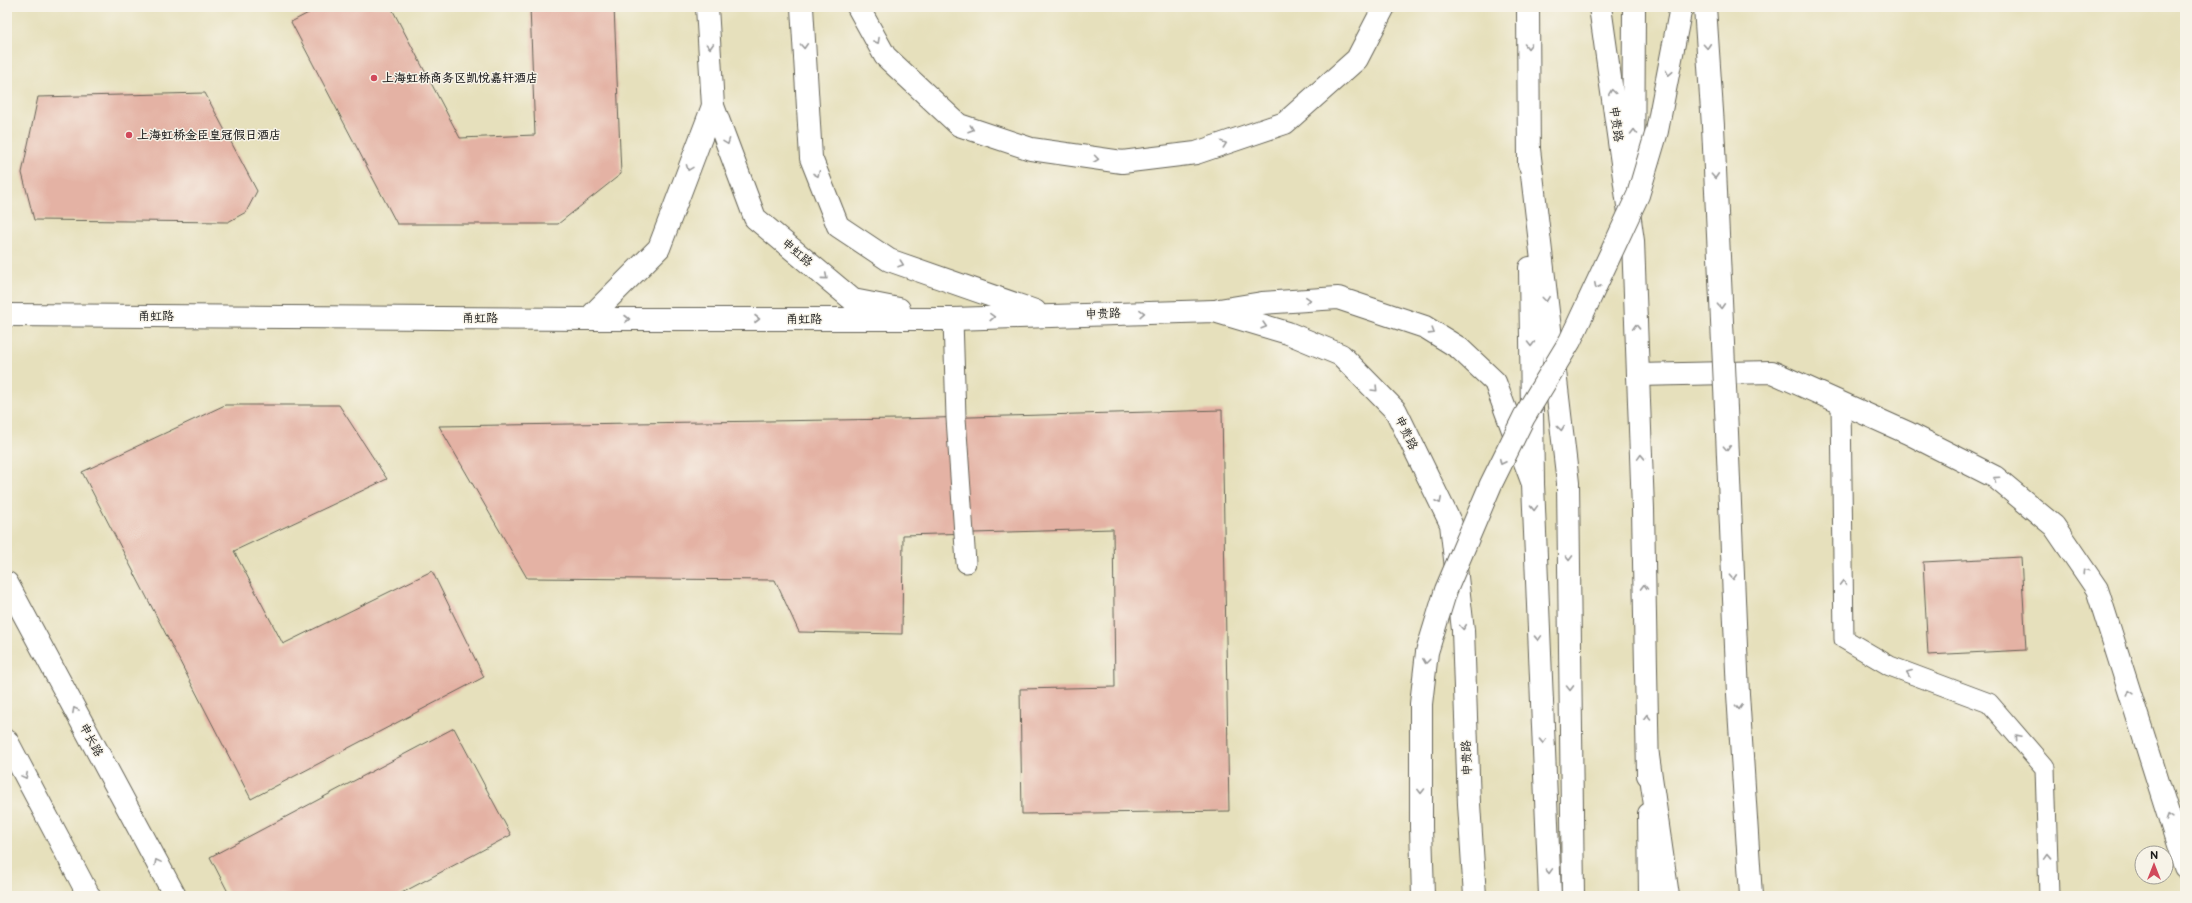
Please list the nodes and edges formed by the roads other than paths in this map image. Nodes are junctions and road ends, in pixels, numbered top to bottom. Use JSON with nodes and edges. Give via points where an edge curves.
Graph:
{"nodes":[{"id":1,"x":707,"y":7,"type":"edge"},
{"id":2,"x":802,"y":7,"type":"edge"},
{"id":3,"x":858,"y":7,"type":"edge"},
{"id":4,"x":1384,"y":7,"type":"edge"},
{"id":5,"x":1528,"y":7,"type":"edge"},
{"id":6,"x":1600,"y":7,"type":"edge"},
{"id":7,"x":1634,"y":7,"type":"edge"},
{"id":8,"x":1681,"y":7,"type":"edge"},
{"id":9,"x":1705,"y":7,"type":"edge"},
{"id":10,"x":713,"y":106,"type":"junction"},
{"id":11,"x":1529,"y":149,"type":"junction"},
{"id":12,"x":1633,"y":241,"type":"junction"},
{"id":13,"x":1214,"y":311,"type":"junction"},
{"id":14,"x":7,"y":314,"type":"edge"},
{"id":15,"x":1047,"y":316,"type":"junction"},
{"id":16,"x":953,"y":318,"type":"junction"},
{"id":17,"x":588,"y":319,"type":"junction"},
{"id":18,"x":1638,"y":375,"type":"junction"},
{"id":19,"x":1841,"y":403,"type":"junction"},
{"id":20,"x":1533,"y":484,"type":"junction"},
{"id":21,"x":966,"y":563,"type":"dead end"},
{"id":22,"x":7,"y":583,"type":"edge"},
{"id":23,"x":7,"y":742,"type":"edge"},
{"id":24,"x":1648,"y":756,"type":"junction"},
{"id":25,"x":1745,"y":801,"type":"junction"},
{"id":26,"x":2185,"y":867,"type":"edge"},
{"id":27,"x":89,"y":896,"type":"edge"},
{"id":28,"x":175,"y":896,"type":"edge"},
{"id":29,"x":1423,"y":896,"type":"edge"},
{"id":30,"x":1475,"y":896,"type":"edge"},
{"id":31,"x":1550,"y":896,"type":"edge"},
{"id":32,"x":1573,"y":896,"type":"edge"},
{"id":33,"x":1650,"y":896,"type":"edge"},
{"id":34,"x":1668,"y":896,"type":"edge"},
{"id":35,"x":1751,"y":896,"type":"edge"},
{"id":36,"x":1757,"y":896,"type":"edge"},
{"id":37,"x":2049,"y":896,"type":"edge"}],
"edges":[{"from":1,"to":10,"type":"main road","name":"申虹路","one_way":true},
{"from":2,"to":15,"type":"main road","one_way":true,"via":[[811,158],[838,226],[889,260]]},
{"from":3,"to":4,"type":"main road","one_way":true,"via":[[885,56],[959,125],[1031,149],[1122,162],[1196,153],[1285,123],[1357,59]]},
{"from":5,"to":11,"type":"main road","one_way":true},
{"from":12,"to":6,"type":"main road","name":"申贵路","one_way":true},
{"from":12,"to":7,"type":"main road","name":"申贵路","one_way":true},
{"from":8,"to":29,"type":"main road","one_way":true,"bridge":true,"via":[[1658,131],[1638,195],[1570,342],[1524,417],[1491,484],[1446,590],[1427,652],[1421,704]]},
{"from":9,"to":25,"type":"main road","one_way":true,"bridge":true},
{"from":10,"to":16,"type":"main road","name":"申虹路","one_way":true,"via":[[756,218],[853,300]]},
{"from":10,"to":17,"type":"main road","name":"申虹路","one_way":true,"via":[[659,248]]},
{"from":11,"to":20,"type":"main road","one_way":true},
{"from":11,"to":32,"type":"main road","one_way":true,"via":[[1568,483]]},
{"from":18,"to":12,"type":"main road","name":"申贵路","one_way":true},
{"from":15,"to":13,"type":"main road","name":"申贵路","one_way":true},
{"from":13,"to":20,"type":"main road","one_way":true,"via":[[1262,303],[1338,298],[1425,327],[1459,348],[1495,382]]},
{"from":13,"to":30,"type":"main road","name":"申贵路","one_way":true,"via":[[1288,333],[1341,355],[1396,411],[1451,524],[1463,630]]},
{"from":14,"to":17,"type":"main road","name":"甬虹路"},
{"from":16,"to":15,"type":"main road","name":"申贵路","one_way":true},
{"from":17,"to":16,"type":"main road","name":"甬虹路","one_way":true},
{"from":16,"to":21,"type":"lane","via":[[956,418]]},
{"from":18,"to":19,"type":"main road","via":[[1772,372]]},
{"from":24,"to":18,"type":"main road","name":"申贵路","one_way":true},
{"from":26,"to":19,"type":"main road","one_way":true,"via":[[2097,589],[2054,526],[1995,477]]},
{"from":37,"to":19,"type":"lane","one_way":true,"via":[[2045,768],[1989,704],[1890,666],[1844,639]]},
{"from":20,"to":31,"type":"main road","one_way":true},
{"from":28,"to":22,"type":"main road","name":"申长路","one_way":true},
{"from":23,"to":27,"type":"main road","one_way":true},
{"from":24,"to":33,"type":"main road","name":"申贵路"},
{"from":24,"to":34,"type":"main road"},
{"from":25,"to":35,"type":"main road"},
{"from":25,"to":36,"type":"main road"}]}
